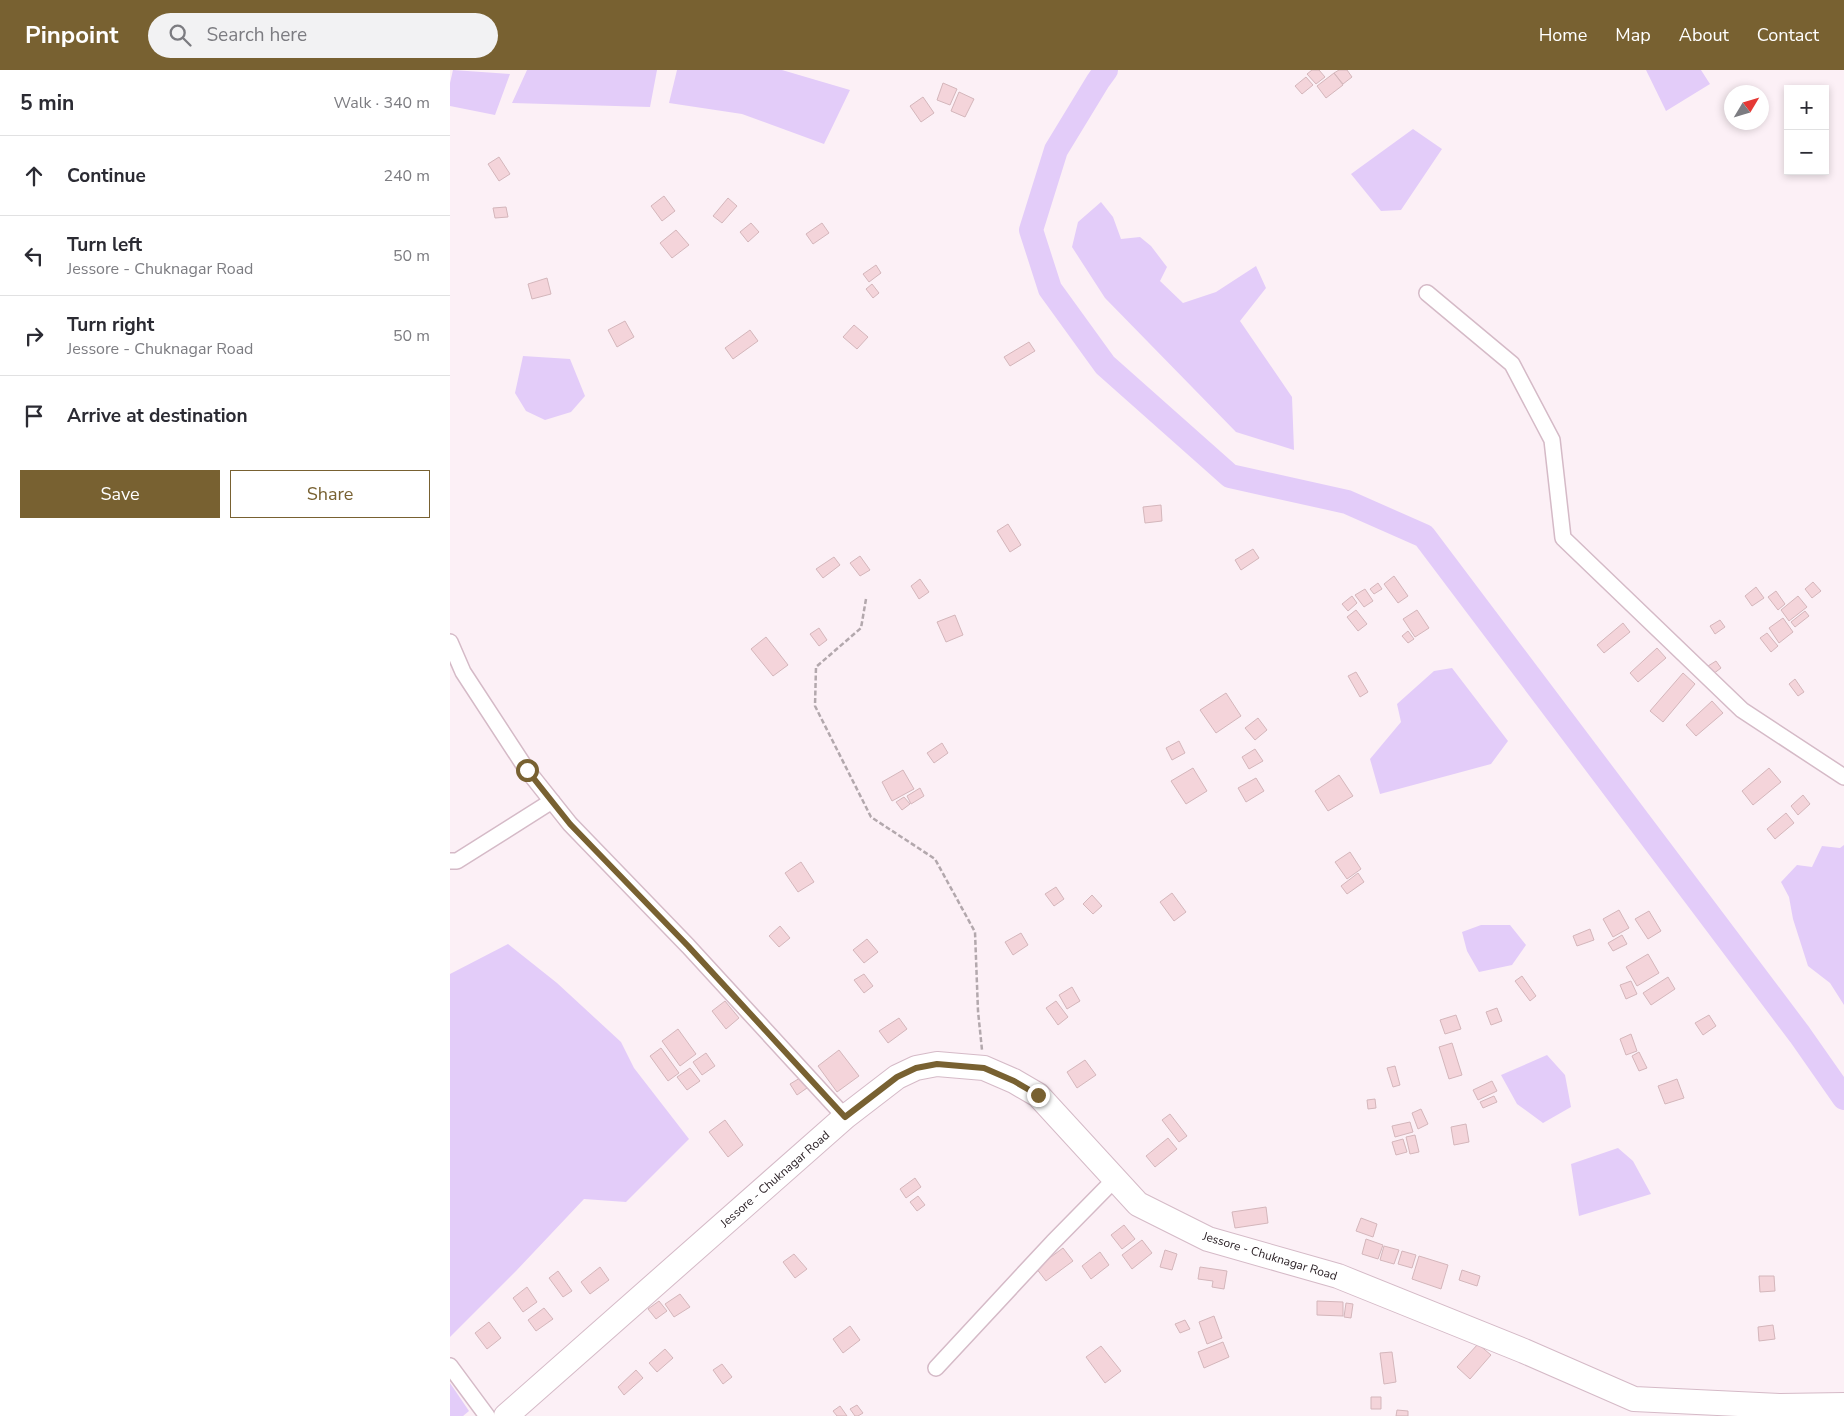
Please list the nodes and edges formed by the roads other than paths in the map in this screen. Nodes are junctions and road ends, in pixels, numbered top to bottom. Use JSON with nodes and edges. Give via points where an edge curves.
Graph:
{"nodes":[{"id":1,"x":1426,"y":293,"type":"dead end"},
{"id":2,"x":450,"y":642,"type":"edge"},
{"id":3,"x":1844,"y":777,"type":"edge"},
{"id":4,"x":552,"y":801,"type":"junction"},
{"id":5,"x":450,"y":861,"type":"edge"},
{"id":6,"x":845,"y":1117,"type":"junction"},
{"id":7,"x":1115,"y":1179,"type":"junction"},
{"id":8,"x":450,"y":1366,"type":"edge"},
{"id":9,"x":936,"y":1368,"type":"dead end"},
{"id":10,"x":1844,"y":1405,"type":"edge"},
{"id":11,"x":487,"y":1416,"type":"edge"},
{"id":12,"x":506,"y":1416,"type":"edge"}],
"edges":[{"from":1,"to":3,"type":"street","via":[[1512,364],[1552,440],[1563,538],[1742,710]]},
{"from":2,"to":4,"type":"street","via":[[463,672],[527,770]]},
{"from":4,"to":5,"type":"street","via":[[457,861]]},
{"from":4,"to":6,"type":"street"},
{"from":6,"to":7,"type":"main road","name":"Jessore - Chuknagar Road","via":[[897,1077],[916,1068],[937,1064],[984,1068],[1038,1095]]},
{"from":6,"to":12,"type":"main road","name":"Jessore - Chuknagar Road"},
{"from":7,"to":9,"type":"street"},
{"from":7,"to":10,"type":"main road","name":"Jessore - Chuknagar Road","via":[[1138,1204],[1208,1239],[1338,1276],[1634,1399],[1780,1406]]},
{"from":8,"to":11,"type":"street"}]}
